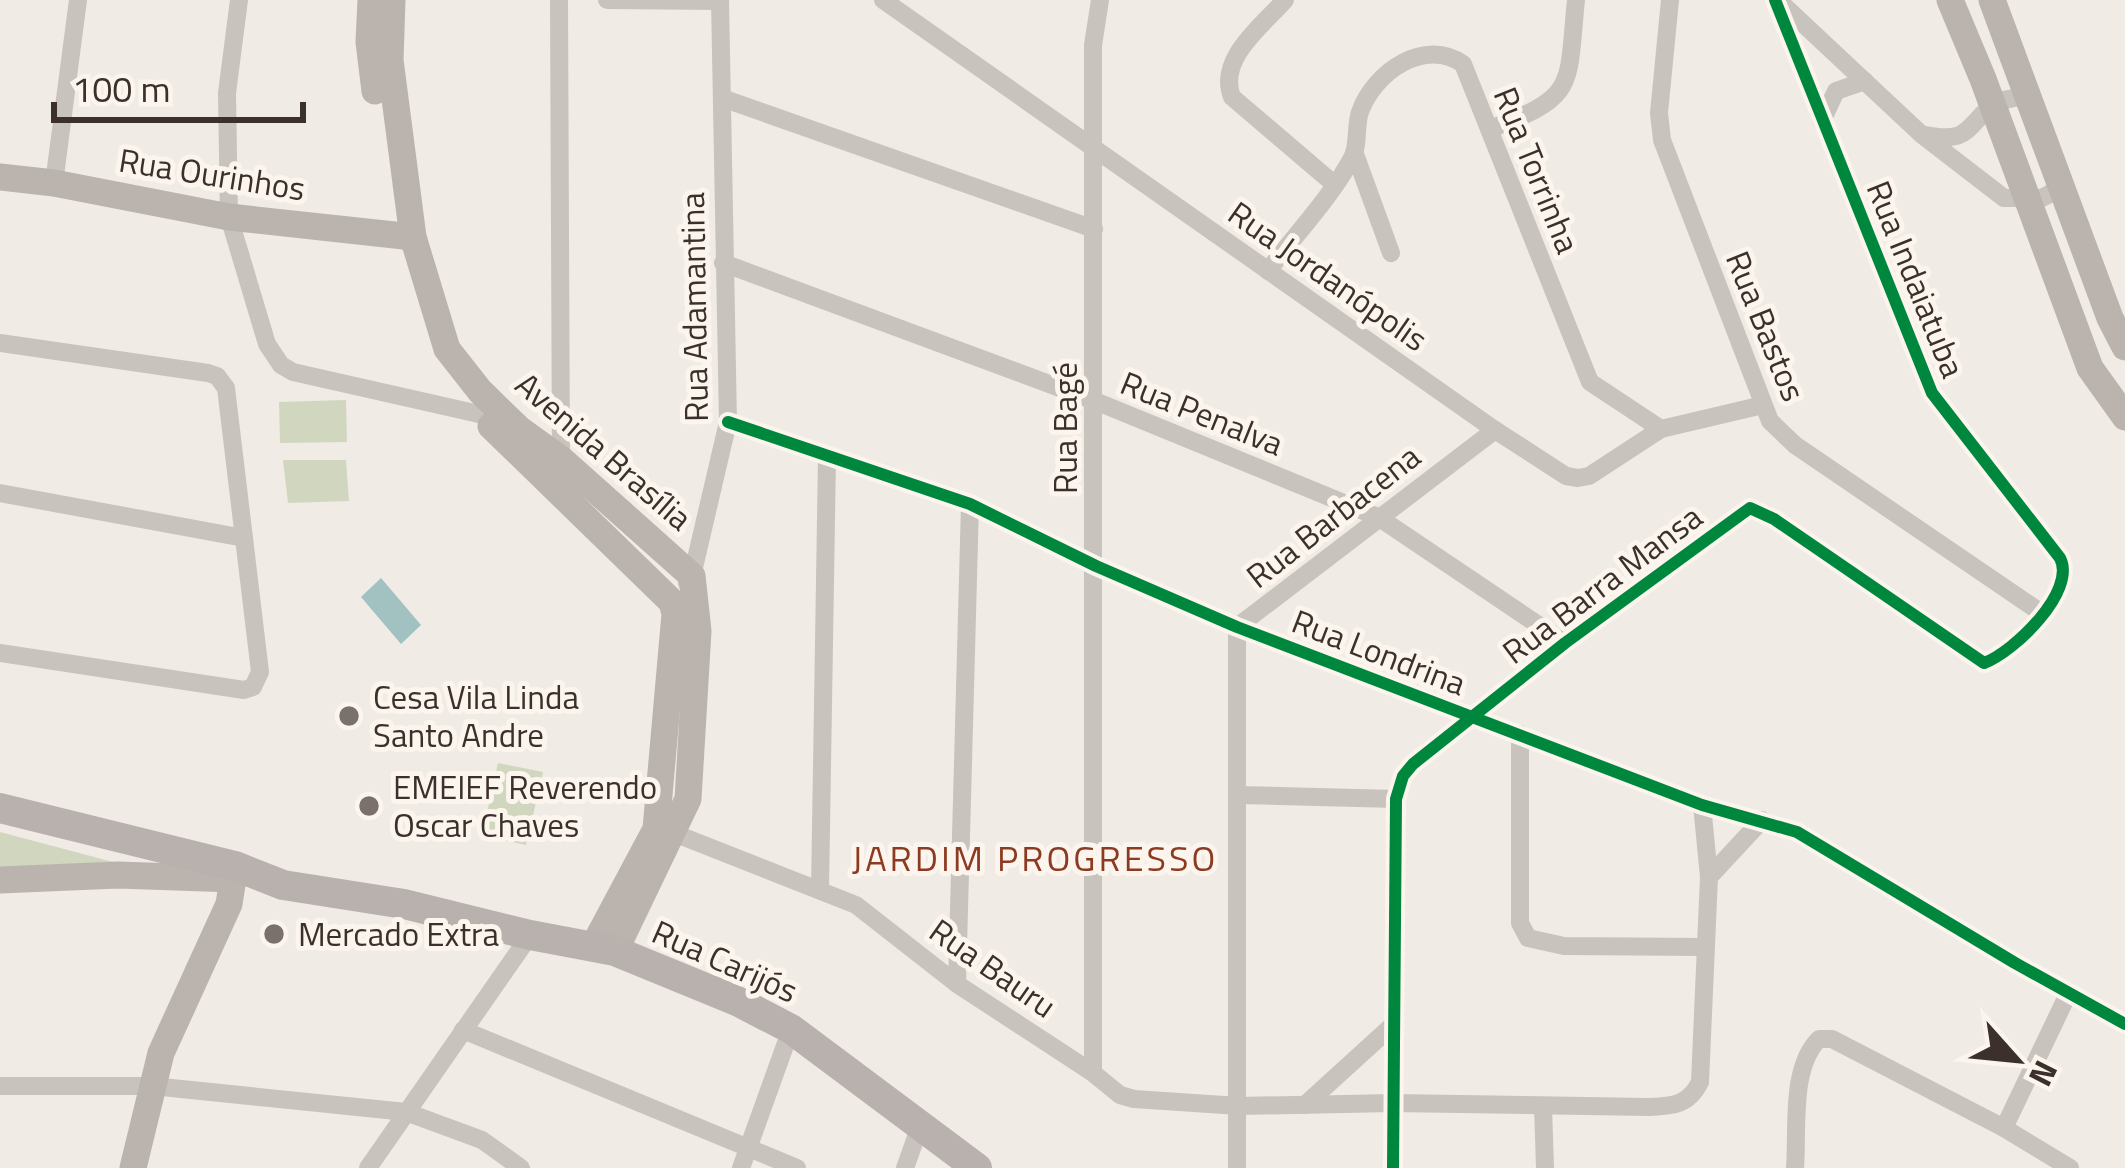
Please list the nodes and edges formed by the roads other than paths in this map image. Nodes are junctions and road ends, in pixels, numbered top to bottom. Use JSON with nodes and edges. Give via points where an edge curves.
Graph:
{"nodes":[{"id":1,"x":78,"y":0,"type":"edge"},
{"id":2,"x":238,"y":0,"type":"edge"},
{"id":3,"x":370,"y":0,"type":"edge"},
{"id":4,"x":392,"y":0,"type":"edge"},
{"id":5,"x":559,"y":0,"type":"edge"},
{"id":6,"x":607,"y":0,"type":"edge"},
{"id":7,"x":883,"y":0,"type":"edge"},
{"id":8,"x":1100,"y":0,"type":"edge"},
{"id":9,"x":1285,"y":0,"type":"edge"},
{"id":10,"x":1576,"y":0,"type":"edge"},
{"id":11,"x":1670,"y":0,"type":"edge"},
{"id":12,"x":1776,"y":0,"type":"edge"},
{"id":13,"x":1950,"y":0,"type":"edge"},
{"id":14,"x":1993,"y":0,"type":"edge"},
{"id":15,"x":720,"y":1,"type":"edge"},
{"id":16,"x":1838,"y":56,"type":"junction"},
{"id":17,"x":1807,"y":80,"type":"junction"},
{"id":18,"x":1865,"y":81,"type":"junction"},
{"id":19,"x":2028,"y":95,"type":"junction"},
{"id":20,"x":722,"y":98,"type":"junction"},
{"id":21,"x":1992,"y":104,"type":"junction"},
{"id":22,"x":1822,"y":121,"type":"junction"},
{"id":23,"x":1490,"y":129,"type":"junction"},
{"id":24,"x":1921,"y":134,"type":"junction"},
{"id":25,"x":1092,"y":148,"type":"junction"},
{"id":26,"x":1355,"y":154,"type":"junction"},
{"id":27,"x":0,"y":177,"type":"edge"},
{"id":28,"x":54,"y":183,"type":"junction"},
{"id":29,"x":1334,"y":184,"type":"junction"},
{"id":30,"x":2062,"y":187,"type":"junction"},
{"id":31,"x":2026,"y":199,"type":"junction"},
{"id":32,"x":229,"y":217,"type":"junction"},
{"id":33,"x":1094,"y":229,"type":"junction"},
{"id":34,"x":404,"y":236,"type":"junction"},
{"id":35,"x":1390,"y":253,"type":"dead end"},
{"id":36,"x":723,"y":263,"type":"junction"},
{"id":37,"x":1268,"y":271,"type":"junction"},
{"id":38,"x":0,"y":343,"type":"edge"},
{"id":39,"x":2125,"y":347,"type":"edge"},
{"id":40,"x":1095,"y":401,"type":"junction"},
{"id":41,"x":1762,"y":405,"type":"junction"},
{"id":42,"x":478,"y":414,"type":"junction"},
{"id":43,"x":2125,"y":418,"type":"edge"},
{"id":44,"x":728,"y":422,"type":"junction"},
{"id":45,"x":560,"y":425,"type":"junction"},
{"id":46,"x":519,"y":429,"type":"junction"},
{"id":47,"x":1660,"y":429,"type":"junction"},
{"id":48,"x":1495,"y":430,"type":"junction"},
{"id":49,"x":827,"y":457,"type":"junction"},
{"id":50,"x":562,"y":460,"type":"junction"},
{"id":51,"x":0,"y":493,"type":"edge"},
{"id":52,"x":561,"y":495,"type":"junction"},
{"id":53,"x":970,"y":504,"type":"junction"},
{"id":54,"x":1378,"y":517,"type":"junction"},
{"id":55,"x":244,"y":538,"type":"junction"},
{"id":56,"x":1096,"y":566,"type":"junction"},
{"id":57,"x":692,"y":575,"type":"junction"},
{"id":58,"x":672,"y":602,"type":"junction"},
{"id":59,"x":2043,"y":614,"type":"junction"},
{"id":60,"x":1238,"y":627,"type":"junction"},
{"id":61,"x":1565,"y":643,"type":"junction"},
{"id":62,"x":0,"y":653,"type":"edge"},
{"id":63,"x":1471,"y":716,"type":"junction"},
{"id":64,"x":1520,"y":734,"type":"junction"},
{"id":65,"x":1238,"y":795,"type":"junction"},
{"id":66,"x":1396,"y":799,"type":"junction"},
{"id":67,"x":1702,"y":805,"type":"junction"},
{"id":68,"x":0,"y":808,"type":"edge"},
{"id":69,"x":1762,"y":820,"type":"junction"},
{"id":70,"x":665,"y":830,"type":"junction"},
{"id":71,"x":234,"y":872,"type":"junction"},
{"id":72,"x":1709,"y":877,"type":"junction"},
{"id":73,"x":0,"y":880,"type":"edge"},
{"id":74,"x":820,"y":890,"type":"junction"},
{"id":75,"x":530,"y":935,"type":"junction"},
{"id":76,"x":1703,"y":947,"type":"junction"},
{"id":77,"x":604,"y":950,"type":"junction"},
{"id":78,"x":957,"y":984,"type":"junction"},
{"id":79,"x":2069,"y":992,"type":"junction"},
{"id":80,"x":1394,"y":1024,"type":"junction"},
{"id":81,"x":2125,"y":1024,"type":"edge"},
{"id":82,"x":791,"y":1029,"type":"junction"},
{"id":83,"x":464,"y":1030,"type":"junction"},
{"id":84,"x":1093,"y":1073,"type":"junction"},
{"id":85,"x":0,"y":1086,"type":"edge"},
{"id":86,"x":152,"y":1086,"type":"junction"},
{"id":87,"x":1393,"y":1103,"type":"junction"},
{"id":88,"x":1305,"y":1105,"type":"junction"},
{"id":89,"x":1239,"y":1106,"type":"junction"},
{"id":90,"x":1544,"y":1106,"type":"junction"},
{"id":91,"x":406,"y":1112,"type":"junction"},
{"id":92,"x":920,"y":1126,"type":"junction"},
{"id":93,"x":2004,"y":1128,"type":"junction"},
{"id":94,"x":744,"y":1159,"type":"edge"},
{"id":95,"x":2066,"y":1167,"type":"edge"},
{"id":96,"x":134,"y":1168,"type":"edge"},
{"id":97,"x":368,"y":1168,"type":"edge"},
{"id":98,"x":521,"y":1168,"type":"edge"},
{"id":99,"x":796,"y":1168,"type":"edge"},
{"id":100,"x":905,"y":1168,"type":"edge"},
{"id":101,"x":977,"y":1168,"type":"edge"},
{"id":102,"x":1237,"y":1168,"type":"edge"},
{"id":103,"x":1393,"y":1168,"type":"edge"},
{"id":104,"x":1545,"y":1168,"type":"edge"},
{"id":105,"x":1795,"y":1168,"type":"edge"}],
"edges":[{"from":1,"to":28,"type":"street"},
{"from":2,"to":32,"type":"street","via":[[226,93]]},
{"from":3,"to":34,"type":"main road","name":"Avenida Brasília","via":[[369,42]]},
{"from":4,"to":34,"type":"main road","name":"Avenida Brasília"},
{"from":5,"to":45,"type":"street"},
{"from":6,"to":15,"type":"street"},
{"from":7,"to":25,"type":"street","name":"Rua Jordanópolis"},
{"from":8,"to":25,"type":"street","name":"Rua Bagé"},
{"from":9,"to":29,"type":"street","via":[[1234,59],[1228,86]]},
{"from":10,"to":23,"type":"street","via":[[1560,93]]},
{"from":11,"to":41,"type":"street","name":"Rua Bastos","via":[[1662,140]]},
{"from":12,"to":16,"type":"street"},
{"from":12,"to":17,"type":"street","name":"Rua Indaiatuba"},
{"from":13,"to":21,"type":"main road"},
{"from":14,"to":19,"type":"main road"},
{"from":15,"to":20,"type":"street","name":"Rua Adamantina"},
{"from":16,"to":17,"type":"street"},
{"from":16,"to":18,"type":"street"},
{"from":17,"to":22,"type":"street","name":"Rua Indaiatuba"},
{"from":18,"to":22,"type":"street","via":[[1836,91]]},
{"from":18,"to":24,"type":"street"},
{"from":19,"to":21,"type":"street"},
{"from":19,"to":30,"type":"main road"},
{"from":20,"to":33,"type":"street"},
{"from":20,"to":36,"type":"street","name":"Rua Adamantina"},
{"from":21,"to":24,"type":"street","via":[[1956,136]]},
{"from":21,"to":31,"type":"main road"},
{"from":22,"to":59,"type":"street","name":"Rua Indaiatuba","via":[[1932,393],[2065,567]]},
{"from":23,"to":26,"type":"street","name":"Rua Torrinha","via":[[1463,64],[1428,52],[1368,97]]},
{"from":23,"to":47,"type":"street","name":"Rua Torrinha","via":[[1590,382]]},
{"from":24,"to":31,"type":"street","via":[[2004,198]]},
{"from":25,"to":33,"type":"street","name":"Rua Bagé"},
{"from":25,"to":37,"type":"street","name":"Rua Jordanópolis"},
{"from":26,"to":29,"type":"street","name":"Rua Torrinha"},
{"from":26,"to":35,"type":"street"},
{"from":27,"to":28,"type":"main road","name":"Rua Ourinhos"},
{"from":28,"to":32,"type":"main road","name":"Rua Ourinhos"},
{"from":29,"to":37,"type":"street","name":"Rua Torrinha"},
{"from":30,"to":31,"type":"street"},
{"from":30,"to":39,"type":"main road"},
{"from":31,"to":43,"type":"main road","via":[[2090,368]]},
{"from":32,"to":34,"type":"main road","name":"Rua Ourinhos"},
{"from":32,"to":42,"type":"street","via":[[267,344],[281,365]]},
{"from":33,"to":40,"type":"street","name":"Rua Bagé"},
{"from":34,"to":42,"type":"main road","name":"Avenida Brasília","via":[[429,345]]},
{"from":34,"to":46,"type":"main road","name":"Avenida Brasília","via":[[447,350]]},
{"from":36,"to":40,"type":"street","name":"Rua Penalva"},
{"from":36,"to":44,"type":"street","name":"Rua Adamantina"},
{"from":37,"to":48,"type":"street","name":"Rua Jordanópolis"},
{"from":38,"to":55,"type":"street","via":[[217,376],[226,388]]},
{"from":40,"to":54,"type":"street","name":"Rua Penalva"},
{"from":40,"to":56,"type":"street","name":"Rua Bagé"},
{"from":41,"to":47,"type":"street","name":"Rua Jordanópolis"},
{"from":41,"to":59,"type":"street","name":"Rua Bastos","via":[[1779,434]]},
{"from":42,"to":52,"type":"main road","name":"Avenida Brasília"},
{"from":44,"to":49,"type":"street","name":"Rua Londrina"},
{"from":44,"to":57,"type":"street","name":"Rua Adamantina"},
{"from":45,"to":46,"type":"street"},
{"from":45,"to":50,"type":"street"},
{"from":46,"to":50,"type":"main road","name":"Avenida Brasília"},
{"from":47,"to":48,"type":"street","name":"Rua Jordanópolis","via":[[1578,478]]},
{"from":48,"to":54,"type":"street","name":"Rua Barbacena"},
{"from":49,"to":53,"type":"street","name":"Rua Londrina"},
{"from":49,"to":74,"type":"street"},
{"from":50,"to":52,"type":"street"},
{"from":50,"to":57,"type":"main road","name":"Avenida Brasília"},
{"from":51,"to":55,"type":"street"},
{"from":52,"to":58,"type":"main road","name":"Avenida Brasília"},
{"from":53,"to":56,"type":"street","name":"Rua Londrina"},
{"from":53,"to":78,"type":"street"},
{"from":54,"to":60,"type":"street","name":"Rua Barbacena"},
{"from":54,"to":61,"type":"street","name":"Rua Penalva"},
{"from":55,"to":62,"type":"street","via":[[260,672],[254,687]]},
{"from":56,"to":60,"type":"street","name":"Rua Londrina"},
{"from":56,"to":84,"type":"street","name":"Rua Bagé"},
{"from":57,"to":58,"type":"street","name":"Rua Adamantina"},
{"from":57,"to":70,"type":"main road","name":"Avenida Brasília","via":[[698,632],[688,799]]},
{"from":58,"to":70,"type":"main road","name":"Avenida Brasília"},
{"from":59,"to":61,"type":"street","name":"Rua Barra Mansa","via":[[1984,662],[1750,508]]},
{"from":60,"to":63,"type":"street","name":"Rua Londrina"},
{"from":60,"to":65,"type":"street","name":"Rua Barbacena"},
{"from":61,"to":63,"type":"street","name":"Rua Barra Mansa"},
{"from":63,"to":64,"type":"street","name":"Rua Londrina"},
{"from":63,"to":66,"type":"street","name":"Rua Barra Mansa","via":[[1402,776]]},
{"from":64,"to":67,"type":"street","name":"Rua Londrina"},
{"from":64,"to":76,"type":"street","via":[[1520,923],[1528,938]]},
{"from":65,"to":66,"type":"street"},
{"from":65,"to":89,"type":"street","name":"Rua Barbacena"},
{"from":66,"to":80,"type":"street"},
{"from":67,"to":69,"type":"street","name":"Rua Londrina"},
{"from":67,"to":72,"type":"street"},
{"from":68,"to":71,"type":"main road","name":"Rua Carijós"},
{"from":69,"to":72,"type":"street"},
{"from":69,"to":79,"type":"street","name":"Rua Londrina","via":[[1840,855]]},
{"from":70,"to":74,"type":"street","name":"Rua Bauru"},
{"from":70,"to":77,"type":"main road","name":"Avenida Brasília"},
{"from":71,"to":73,"type":"main road","name":"Rua Carijós"},
{"from":71,"to":75,"type":"main road","name":"Rua Carijós","via":[[284,870],[371,886],[404,904]]},
{"from":71,"to":86,"type":"main road","via":[[229,904]]},
{"from":72,"to":76,"type":"street"},
{"from":74,"to":78,"type":"street","name":"Rua Bauru","via":[[856,905]]},
{"from":75,"to":77,"type":"main road","name":"Rua Carijós"},
{"from":75,"to":83,"type":"street"},
{"from":76,"to":90,"type":"street","name":"Rua Bauru","via":[[1700,1082],[1693,1096],[1678,1106]]},
{"from":77,"to":82,"type":"main road","name":"Rua Carijós"},
{"from":78,"to":84,"type":"street","name":"Rua Bauru"},
{"from":79,"to":81,"type":"street","name":"Rua Londrina"},
{"from":79,"to":93,"type":"street"},
{"from":80,"to":87,"type":"street"},
{"from":80,"to":88,"type":"street"},
{"from":82,"to":92,"type":"main road","name":"Rua Carijós"},
{"from":82,"to":94,"type":"street"},
{"from":83,"to":91,"type":"street"},
{"from":83,"to":94,"type":"street"},
{"from":84,"to":89,"type":"street","name":"Rua Bauru","via":[[1134,1100]]},
{"from":85,"to":86,"type":"street"},
{"from":86,"to":91,"type":"street"},
{"from":86,"to":96,"type":"main road"},
{"from":87,"to":88,"type":"street","name":"Rua Bauru"},
{"from":87,"to":90,"type":"street","name":"Rua Bauru"},
{"from":87,"to":103,"type":"street"},
{"from":88,"to":89,"type":"street","name":"Rua Bauru"},
{"from":89,"to":102,"type":"street","name":"Rua Barbacena"},
{"from":90,"to":104,"type":"street"},
{"from":91,"to":97,"type":"street"},
{"from":91,"to":98,"type":"street","via":[[482,1140]]},
{"from":92,"to":100,"type":"street"},
{"from":92,"to":101,"type":"main road","name":"Rua Carijós"},
{"from":93,"to":95,"type":"street"},
{"from":93,"to":105,"type":"street","via":[[1819,1039],[1802,1068]]},
{"from":94,"to":99,"type":"street"}]}
